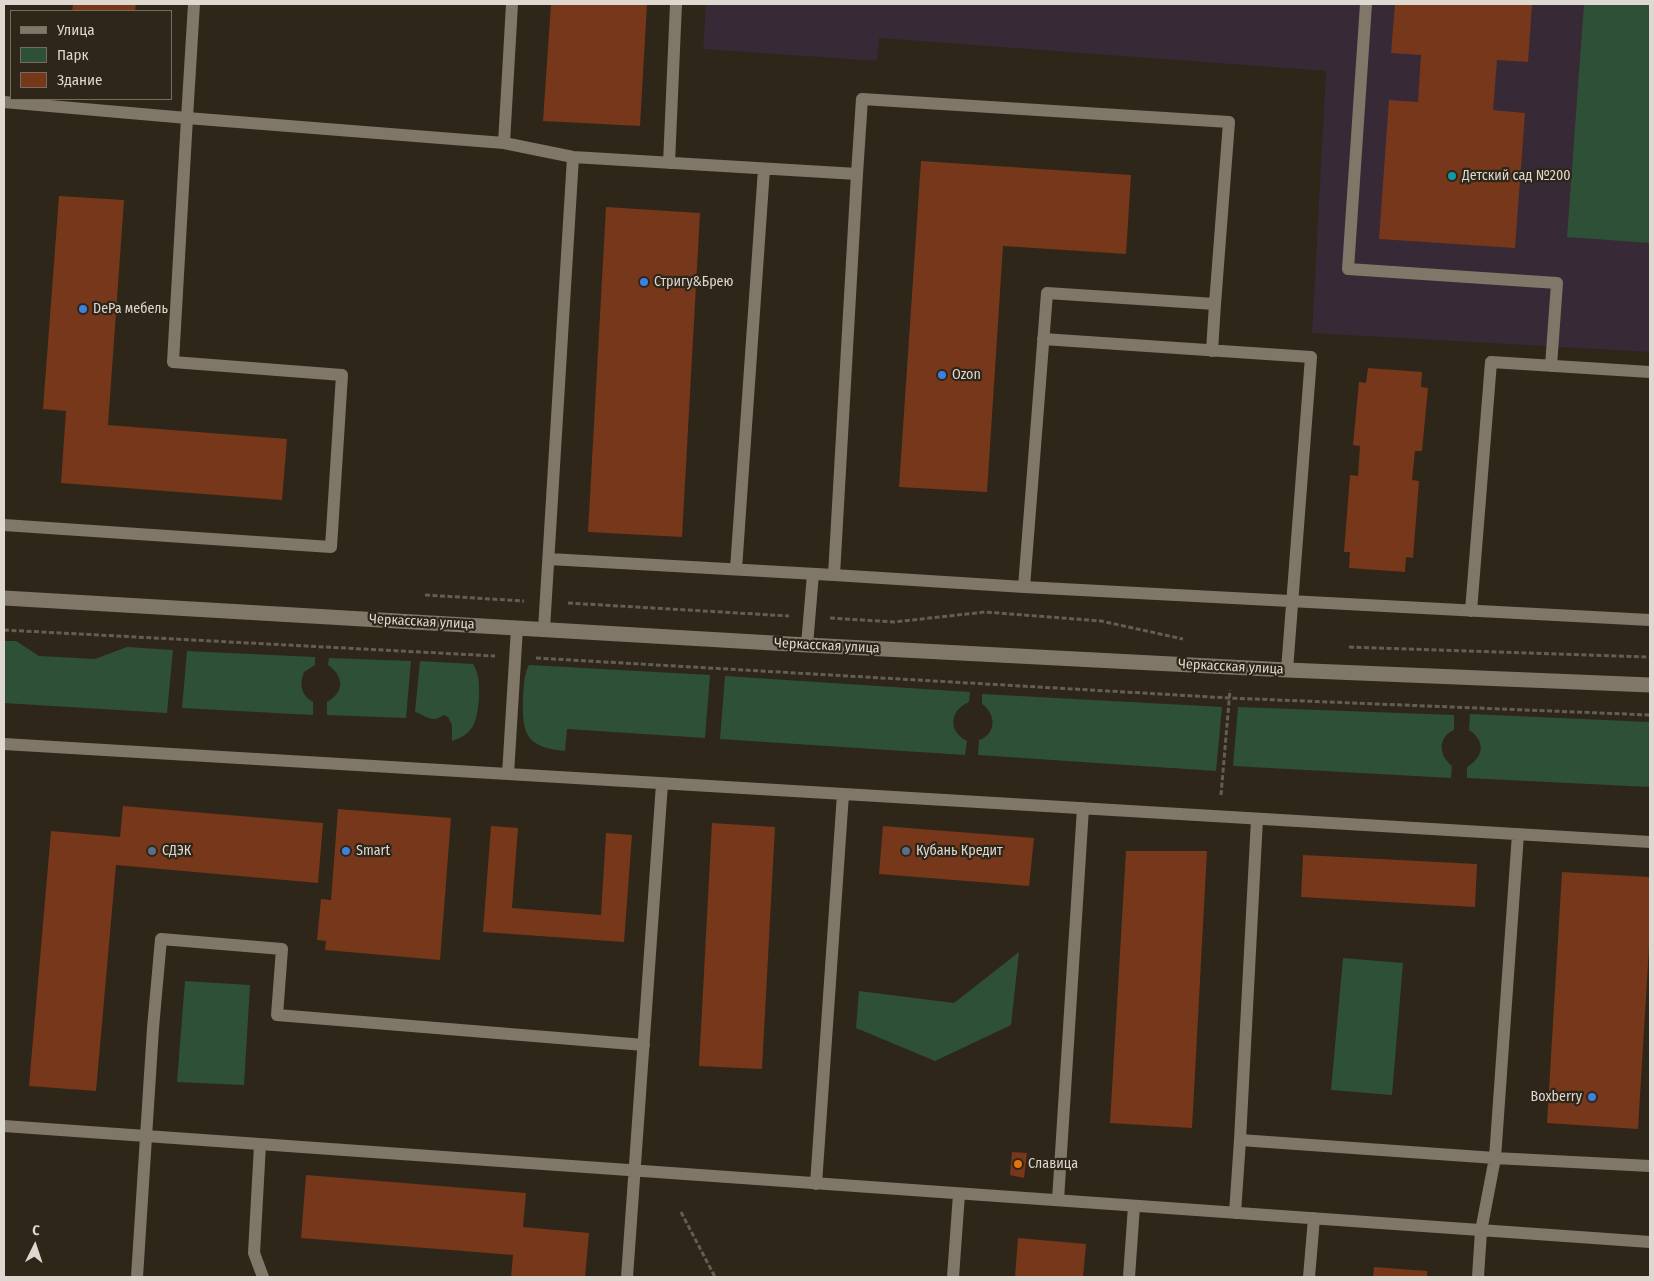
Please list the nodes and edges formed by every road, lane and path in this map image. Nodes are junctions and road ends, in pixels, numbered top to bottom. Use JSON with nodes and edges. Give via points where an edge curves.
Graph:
{"nodes":[{"id":1,"x":194,"y":4,"type":"edge"},
{"id":2,"x":512,"y":4,"type":"edge"},
{"id":3,"x":676,"y":4,"type":"edge"},
{"id":4,"x":1366,"y":4,"type":"edge"},
{"id":5,"x":4,"y":102,"type":"edge"},
{"id":6,"x":187,"y":118,"type":"junction"},
{"id":7,"x":504,"y":143,"type":"junction"},
{"id":8,"x":573,"y":157,"type":"junction"},
{"id":9,"x":669,"y":163,"type":"junction"},
{"id":10,"x":764,"y":169,"type":"junction"},
{"id":11,"x":857,"y":174,"type":"junction"},
{"id":12,"x":1215,"y":304,"type":"junction"},
{"id":13,"x":1043,"y":339,"type":"junction"},
{"id":14,"x":1212,"y":351,"type":"junction"},
{"id":15,"x":1551,"y":366,"type":"junction"},
{"id":16,"x":1650,"y":372,"type":"edge"},
{"id":17,"x":4,"y":525,"type":"edge"},
{"id":18,"x":549,"y":559,"type":"junction"},
{"id":19,"x":736,"y":569,"type":"junction"},
{"id":20,"x":813,"y":574,"type":"junction"},
{"id":21,"x":834,"y":574,"type":"junction"},
{"id":22,"x":1024,"y":587,"type":"junction"},
{"id":23,"x":425,"y":595,"type":"dead end"},
{"id":24,"x":4,"y":598,"type":"edge"},
{"id":25,"x":546,"y":602,"type":"junction"},
{"id":26,"x":1293,"y":602,"type":"junction"},
{"id":27,"x":1471,"y":611,"type":"junction"},
{"id":28,"x":809,"y":617,"type":"junction"},
{"id":29,"x":1650,"y":620,"type":"edge"},
{"id":30,"x":517,"y":628,"type":"junction"},
{"id":31,"x":544,"y":629,"type":"junction"},
{"id":32,"x":4,"y":630,"type":"edge"},
{"id":33,"x":1183,"y":640,"type":"dead end"},
{"id":34,"x":807,"y":645,"type":"junction"},
{"id":35,"x":1348,"y":647,"type":"dead end"},
{"id":36,"x":515,"y":657,"type":"junction"},
{"id":37,"x":1650,"y":657,"type":"edge"},
{"id":38,"x":1287,"y":670,"type":"junction"},
{"id":39,"x":1650,"y":685,"type":"edge"},
{"id":40,"x":1230,"y":689,"type":"dead end"},
{"id":41,"x":1229,"y":698,"type":"junction"},
{"id":42,"x":1650,"y":715,"type":"edge"},
{"id":43,"x":4,"y":744,"type":"edge"},
{"id":44,"x":508,"y":774,"type":"junction"},
{"id":45,"x":662,"y":784,"type":"junction"},
{"id":46,"x":843,"y":794,"type":"junction"},
{"id":47,"x":1083,"y":808,"type":"junction"},
{"id":48,"x":1219,"y":816,"type":"junction"},
{"id":49,"x":1257,"y":819,"type":"junction"},
{"id":50,"x":1518,"y":834,"type":"junction"},
{"id":51,"x":1650,"y":842,"type":"edge"},
{"id":52,"x":644,"y":1045,"type":"junction"},
{"id":53,"x":4,"y":1126,"type":"edge"},
{"id":54,"x":146,"y":1137,"type":"junction"},
{"id":55,"x":1240,"y":1140,"type":"junction"},
{"id":56,"x":260,"y":1145,"type":"junction"},
{"id":57,"x":1495,"y":1158,"type":"junction"},
{"id":58,"x":1650,"y":1166,"type":"edge"},
{"id":59,"x":634,"y":1171,"type":"junction"},
{"id":60,"x":816,"y":1184,"type":"junction"},
{"id":61,"x":959,"y":1194,"type":"junction"},
{"id":62,"x":1058,"y":1200,"type":"junction"},
{"id":63,"x":1134,"y":1206,"type":"junction"},
{"id":64,"x":681,"y":1212,"type":"dead end"},
{"id":65,"x":1235,"y":1213,"type":"junction"},
{"id":66,"x":1314,"y":1218,"type":"junction"},
{"id":67,"x":1481,"y":1231,"type":"junction"},
{"id":68,"x":1650,"y":1242,"type":"edge"},
{"id":69,"x":137,"y":1277,"type":"edge"},
{"id":70,"x":262,"y":1277,"type":"edge"},
{"id":71,"x":627,"y":1277,"type":"edge"},
{"id":72,"x":715,"y":1277,"type":"edge"},
{"id":73,"x":953,"y":1277,"type":"edge"},
{"id":74,"x":1129,"y":1277,"type":"edge"},
{"id":75,"x":1309,"y":1277,"type":"edge"},
{"id":76,"x":1478,"y":1277,"type":"edge"}],
"edges":[{"from":1,"to":6,"type":"lane"},
{"from":2,"to":7,"type":"lane"},
{"from":3,"to":9,"type":"lane"},
{"from":4,"to":15,"type":"lane","via":[[1348,269],[1557,283]]},
{"from":5,"to":6,"type":"lane"},
{"from":6,"to":7,"type":"lane"},
{"from":6,"to":17,"type":"lane","via":[[173,362],[342,375],[332,546]]},
{"from":7,"to":8,"type":"lane"},
{"from":8,"to":9,"type":"lane"},
{"from":8,"to":18,"type":"lane"},
{"from":9,"to":10,"type":"lane"},
{"from":10,"to":11,"type":"lane"},
{"from":10,"to":19,"type":"lane"},
{"from":11,"to":12,"type":"lane","via":[[862,100],[1229,122]]},
{"from":11,"to":21,"type":"lane"},
{"from":12,"to":13,"type":"lane","via":[[1047,293]]},
{"from":12,"to":14,"type":"lane"},
{"from":13,"to":14,"type":"lane"},
{"from":13,"to":22,"type":"lane"},
{"from":14,"to":26,"type":"lane","via":[[1311,357]]},
{"from":15,"to":16,"type":"lane"},
{"from":15,"to":27,"type":"lane","via":[[1491,362]]},
{"from":18,"to":19,"type":"lane"},
{"from":18,"to":25,"type":"lane"},
{"from":19,"to":20,"type":"lane"},
{"from":20,"to":21,"type":"lane"},
{"from":20,"to":28,"type":"lane"},
{"from":21,"to":22,"type":"lane"},
{"from":22,"to":26,"type":"lane"},
{"from":23,"to":25,"type":"path"},
{"from":24,"to":30,"type":"street","name":"Черкасская улица"},
{"from":25,"to":28,"type":"path"},
{"from":25,"to":31,"type":"lane"},
{"from":26,"to":27,"type":"lane"},
{"from":26,"to":38,"type":"lane"},
{"from":27,"to":29,"type":"lane"},
{"from":28,"to":33,"type":"path","via":[[894,622],[985,612],[1102,621]]},
{"from":28,"to":34,"type":"lane"},
{"from":30,"to":31,"type":"street","name":"Черкасская улица"},
{"from":30,"to":36,"type":"lane"},
{"from":31,"to":34,"type":"street","name":"Черкасская улица"},
{"from":32,"to":36,"type":"path"},
{"from":34,"to":38,"type":"street","name":"Черкасская улица"},
{"from":35,"to":37,"type":"path"},
{"from":36,"to":41,"type":"path"},
{"from":36,"to":44,"type":"lane"},
{"from":38,"to":39,"type":"street","name":"Черкасская улица"},
{"from":40,"to":41,"type":"path"},
{"from":41,"to":42,"type":"path"},
{"from":41,"to":48,"type":"path"},
{"from":43,"to":44,"type":"lane"},
{"from":44,"to":45,"type":"lane"},
{"from":45,"to":46,"type":"lane"},
{"from":45,"to":52,"type":"lane"},
{"from":46,"to":47,"type":"lane"},
{"from":46,"to":60,"type":"lane"},
{"from":47,"to":48,"type":"lane"},
{"from":47,"to":62,"type":"lane"},
{"from":48,"to":49,"type":"lane"},
{"from":49,"to":50,"type":"lane"},
{"from":49,"to":55,"type":"lane"},
{"from":50,"to":51,"type":"lane"},
{"from":50,"to":57,"type":"lane"},
{"from":52,"to":54,"type":"lane","via":[[277,1015],[282,949],[161,939]]},
{"from":52,"to":59,"type":"lane"},
{"from":53,"to":54,"type":"lane"},
{"from":54,"to":56,"type":"lane"},
{"from":54,"to":69,"type":"lane"},
{"from":55,"to":57,"type":"lane"},
{"from":55,"to":65,"type":"lane"},
{"from":56,"to":59,"type":"lane"},
{"from":56,"to":70,"type":"lane","via":[[254,1252]]},
{"from":57,"to":58,"type":"lane"},
{"from":57,"to":67,"type":"lane"},
{"from":59,"to":60,"type":"lane"},
{"from":59,"to":71,"type":"lane"},
{"from":60,"to":61,"type":"lane"},
{"from":61,"to":62,"type":"lane"},
{"from":61,"to":73,"type":"lane"},
{"from":62,"to":63,"type":"lane"},
{"from":63,"to":65,"type":"lane"},
{"from":63,"to":74,"type":"lane"},
{"from":64,"to":72,"type":"path"},
{"from":65,"to":66,"type":"lane"},
{"from":66,"to":67,"type":"lane"},
{"from":66,"to":75,"type":"lane"},
{"from":67,"to":68,"type":"lane"},
{"from":67,"to":76,"type":"lane"}]}
